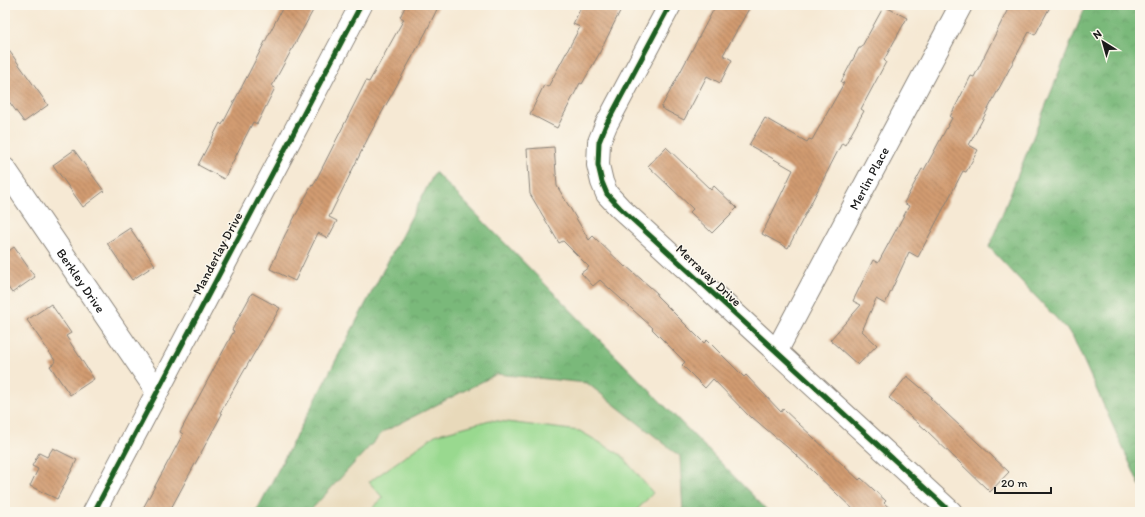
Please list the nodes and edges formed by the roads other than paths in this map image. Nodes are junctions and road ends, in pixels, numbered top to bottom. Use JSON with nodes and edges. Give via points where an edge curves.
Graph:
{"nodes":[{"id":1,"x":361,"y":5,"type":"edge"},
{"id":2,"x":670,"y":5,"type":"edge"},
{"id":3,"x":961,"y":5,"type":"edge"},
{"id":4,"x":5,"y":169,"type":"edge"},
{"id":5,"x":776,"y":352,"type":"junction"},
{"id":6,"x":157,"y":392,"type":"junction"},
{"id":7,"x":94,"y":512,"type":"edge"},
{"id":8,"x":951,"y":512,"type":"edge"}],
"edges":[{"from":1,"to":6,"type":"street","name":"Manderlay Drive"},
{"from":2,"to":5,"type":"street","name":"Merravay Drive","via":[[599,142],[598,165],[602,182],[607,194],[620,208]]},
{"from":3,"to":5,"type":"street","name":"Merlin Place"},
{"from":4,"to":6,"type":"street","name":"Berkley Drive"},
{"from":5,"to":8,"type":"street","name":"Merravay Drive"},
{"from":6,"to":7,"type":"street","name":"Manderlay Drive"}]}
